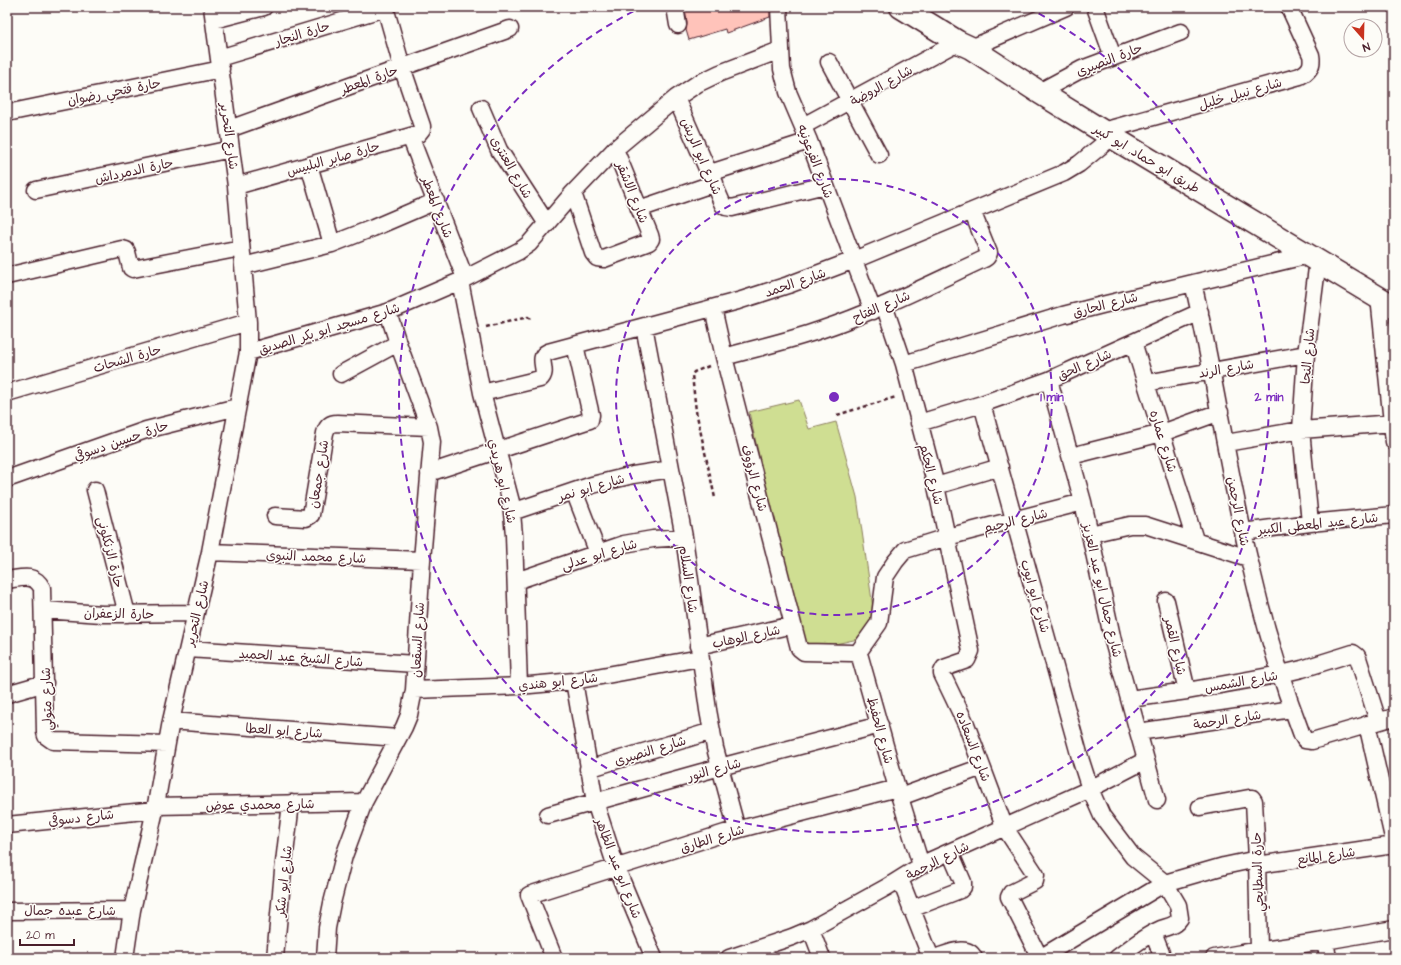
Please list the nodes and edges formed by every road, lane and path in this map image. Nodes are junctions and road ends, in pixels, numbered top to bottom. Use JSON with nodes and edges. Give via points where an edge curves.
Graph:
{"nodes":[{"id":1,"x":264,"y":7,"type":"edge"},
{"id":2,"x":385,"y":7,"type":"edge"},
{"id":3,"x":675,"y":7,"type":"edge"},
{"id":4,"x":779,"y":7,"type":"edge"},
{"id":5,"x":901,"y":7,"type":"edge"},
{"id":6,"x":1066,"y":7,"type":"edge"},
{"id":7,"x":1095,"y":7,"type":"edge"},
{"id":8,"x":1289,"y":7,"type":"edge"},
{"id":9,"x":213,"y":13,"type":"edge"},
{"id":10,"x":678,"y":25,"type":"dead end"},
{"id":11,"x":510,"y":29,"type":"dead end"},
{"id":12,"x":1181,"y":32,"type":"dead end"},
{"id":13,"x":965,"y":45,"type":"junction"},
{"id":14,"x":780,"y":50,"type":"junction"},
{"id":15,"x":1113,"y":56,"type":"junction"},
{"id":16,"x":829,"y":62,"type":"dead end"},
{"id":17,"x":220,"y":64,"type":"junction"},
{"id":18,"x":402,"y":67,"type":"junction"},
{"id":19,"x":1039,"y":92,"type":"junction"},
{"id":20,"x":676,"y":98,"type":"junction"},
{"id":21,"x":850,"y":101,"type":"junction"},
{"id":22,"x":480,"y":108,"type":"dead end"},
{"id":23,"x":7,"y":113,"type":"edge"},
{"id":24,"x":803,"y":126,"type":"junction"},
{"id":25,"x":229,"y":129,"type":"junction"},
{"id":26,"x":1107,"y":134,"type":"junction"},
{"id":27,"x":410,"y":136,"type":"junction"},
{"id":28,"x":809,"y":142,"type":"junction"},
{"id":29,"x":615,"y":149,"type":"junction"},
{"id":30,"x":231,"y":150,"type":"junction"},
{"id":31,"x":879,"y":155,"type":"dead end"},
{"id":32,"x":309,"y":165,"type":"junction"},
{"id":33,"x":712,"y":178,"type":"junction"},
{"id":34,"x":825,"y":185,"type":"junction"},
{"id":35,"x":236,"y":186,"type":"junction"},
{"id":36,"x":36,"y":190,"type":"dead end"},
{"id":37,"x":573,"y":193,"type":"junction"},
{"id":38,"x":436,"y":201,"type":"junction"},
{"id":39,"x":639,"y":209,"type":"junction"},
{"id":40,"x":972,"y":211,"type":"junction"},
{"id":41,"x":547,"y":224,"type":"junction"},
{"id":42,"x":332,"y":244,"type":"junction"},
{"id":43,"x":242,"y":248,"type":"junction"},
{"id":44,"x":1314,"y":258,"type":"junction"},
{"id":45,"x":854,"y":260,"type":"junction"},
{"id":46,"x":243,"y":266,"type":"junction"},
{"id":47,"x":7,"y":276,"type":"edge"},
{"id":48,"x":463,"y":280,"type":"junction"},
{"id":49,"x":1193,"y":283,"type":"junction"},
{"id":50,"x":1387,"y":302,"type":"edge"},
{"id":51,"x":713,"y":308,"type":"junction"},
{"id":52,"x":878,"y":308,"type":"junction"},
{"id":53,"x":388,"y":312,"type":"junction"},
{"id":54,"x":1200,"y":312,"type":"junction"},
{"id":55,"x":532,"y":321,"type":"dead end"},
{"id":56,"x":248,"y":322,"type":"junction"},
{"id":57,"x":644,"y":326,"type":"junction"},
{"id":58,"x":470,"y":330,"type":"junction"},
{"id":59,"x":1133,"y":342,"type":"junction"},
{"id":60,"x":398,"y":343,"type":"junction"},
{"id":61,"x":575,"y":345,"type":"junction"},
{"id":62,"x":248,"y":352,"type":"junction"},
{"id":63,"x":1306,"y":354,"type":"junction"},
{"id":64,"x":724,"y":358,"type":"junction"},
{"id":65,"x":904,"y":364,"type":"junction"},
{"id":66,"x":1211,"y":370,"type":"junction"},
{"id":67,"x":341,"y":374,"type":"dead end"},
{"id":68,"x":1049,"y":380,"type":"junction"},
{"id":69,"x":1146,"y":383,"type":"junction"},
{"id":70,"x":912,"y":392,"type":"junction"},
{"id":71,"x":7,"y":393,"type":"edge"},
{"id":72,"x":482,"y":393,"type":"junction"},
{"id":73,"x":982,"y":404,"type":"junction"},
{"id":74,"x":237,"y":407,"type":"junction"},
{"id":75,"x":1220,"y":412,"type":"junction"},
{"id":76,"x":837,"y":415,"type":"dead end"},
{"id":77,"x":919,"y":423,"type":"junction"},
{"id":78,"x":1393,"y":423,"type":"edge"},
{"id":79,"x":429,"y":427,"type":"junction"},
{"id":80,"x":1301,"y":430,"type":"junction"},
{"id":81,"x":1162,"y":433,"type":"junction"},
{"id":82,"x":1394,"y":442,"type":"edge"},
{"id":83,"x":1226,"y":443,"type":"junction"},
{"id":84,"x":497,"y":451,"type":"junction"},
{"id":85,"x":1071,"y":456,"type":"junction"},
{"id":86,"x":1000,"y":467,"type":"junction"},
{"id":87,"x":671,"y":469,"type":"junction"},
{"id":88,"x":429,"y":473,"type":"junction"},
{"id":89,"x":7,"y":479,"type":"edge"},
{"id":90,"x":936,"y":486,"type":"junction"},
{"id":91,"x":95,"y":490,"type":"dead end"},
{"id":92,"x":574,"y":491,"type":"junction"},
{"id":93,"x":715,"y":498,"type":"dead end"},
{"id":94,"x":1083,"y":502,"type":"junction"},
{"id":95,"x":512,"y":512,"type":"junction"},
{"id":96,"x":1394,"y":515,"type":"edge"},
{"id":97,"x":275,"y":516,"type":"dead end"},
{"id":98,"x":1015,"y":520,"type":"junction"},
{"id":99,"x":1310,"y":523,"type":"junction"},
{"id":100,"x":1243,"y":532,"type":"junction"},
{"id":101,"x":1090,"y":534,"type":"junction"},
{"id":102,"x":946,"y":536,"type":"junction"},
{"id":103,"x":684,"y":537,"type":"junction"},
{"id":104,"x":1195,"y":540,"type":"junction"},
{"id":105,"x":210,"y":552,"type":"junction"},
{"id":106,"x":598,"y":553,"type":"junction"},
{"id":107,"x":1248,"y":558,"type":"junction"},
{"id":108,"x":422,"y":560,"type":"junction"},
{"id":109,"x":7,"y":580,"type":"edge"},
{"id":110,"x":516,"y":581,"type":"junction"},
{"id":111,"x":1166,"y":601,"type":"dead end"},
{"id":112,"x":43,"y":610,"type":"junction"},
{"id":113,"x":195,"y":613,"type":"junction"},
{"id":114,"x":126,"y":614,"type":"junction"},
{"id":115,"x":793,"y":625,"type":"junction"},
{"id":116,"x":188,"y":649,"type":"junction"},
{"id":117,"x":699,"y":652,"type":"junction"},
{"id":118,"x":857,"y":654,"type":"junction"},
{"id":119,"x":415,"y":664,"type":"junction"},
{"id":120,"x":947,"y":667,"type":"joint"},
{"id":121,"x":1281,"y":674,"type":"junction"},
{"id":122,"x":574,"y":681,"type":"junction"},
{"id":123,"x":45,"y":683,"type":"junction"},
{"id":124,"x":519,"y":686,"type":"junction"},
{"id":125,"x":414,"y":690,"type":"junction"},
{"id":126,"x":1187,"y":691,"type":"junction"},
{"id":127,"x":7,"y":694,"type":"edge"},
{"id":128,"x":1129,"y":699,"type":"junction"},
{"id":129,"x":1292,"y":709,"type":"junction"},
{"id":130,"x":1394,"y":716,"type":"edge"},
{"id":131,"x":171,"y":721,"type":"junction"},
{"id":132,"x":1373,"y":723,"type":"junction"},
{"id":133,"x":880,"y":725,"type":"junction"},
{"id":134,"x":712,"y":731,"type":"junction"},
{"id":135,"x":1138,"y":732,"type":"junction"},
{"id":136,"x":398,"y":738,"type":"junction"},
{"id":137,"x":167,"y":744,"type":"junction"},
{"id":138,"x":1146,"y":760,"type":"junction"},
{"id":139,"x":720,"y":767,"type":"junction"},
{"id":140,"x":982,"y":767,"type":"junction"},
{"id":141,"x":588,"y":769,"type":"junction"},
{"id":142,"x":1090,"y":789,"type":"junction"},
{"id":143,"x":899,"y":792,"type":"junction"},
{"id":144,"x":1157,"y":800,"type":"dead end"},
{"id":145,"x":364,"y":802,"type":"junction"},
{"id":146,"x":595,"y":802,"type":"junction"},
{"id":147,"x":1390,"y":803,"type":"edge"},
{"id":148,"x":292,"y":804,"type":"junction"},
{"id":149,"x":1200,"y":807,"type":"dead end"},
{"id":150,"x":155,"y":808,"type":"junction"},
{"id":151,"x":548,"y":815,"type":"dead end"},
{"id":152,"x":7,"y":825,"type":"edge"},
{"id":153,"x":1005,"y":828,"type":"junction"},
{"id":154,"x":736,"y":830,"type":"junction"},
{"id":155,"x":1394,"y":842,"type":"edge"},
{"id":156,"x":1394,"y":845,"type":"edge"},
{"id":157,"x":950,"y":852,"type":"junction"},
{"id":158,"x":1257,"y":862,"type":"junction"},
{"id":159,"x":921,"y":865,"type":"junction"},
{"id":160,"x":616,"y":867,"type":"junction"},
{"id":161,"x":900,"y":879,"type":"junction"},
{"id":162,"x":1165,"y":883,"type":"junction"},
{"id":163,"x":912,"y":909,"type":"junction"},
{"id":164,"x":132,"y":910,"type":"junction"},
{"id":165,"x":7,"y":911,"type":"edge"},
{"id":166,"x":811,"y":929,"type":"junction"},
{"id":167,"x":1394,"y":929,"type":"edge"},
{"id":168,"x":1153,"y":933,"type":"junction"},
{"id":169,"x":1325,"y":941,"type":"junction"},
{"id":170,"x":1259,"y":950,"type":"junction"},
{"id":171,"x":1289,"y":952,"type":"edge"},
{"id":172,"x":125,"y":958,"type":"edge"},
{"id":173,"x":275,"y":958,"type":"edge"},
{"id":174,"x":326,"y":958,"type":"edge"},
{"id":175,"x":554,"y":958,"type":"edge"},
{"id":176,"x":654,"y":958,"type":"edge"},
{"id":177,"x":729,"y":958,"type":"edge"},
{"id":178,"x":822,"y":958,"type":"edge"},
{"id":179,"x":932,"y":958,"type":"edge"},
{"id":180,"x":974,"y":958,"type":"edge"},
{"id":181,"x":1040,"y":958,"type":"edge"},
{"id":182,"x":1118,"y":958,"type":"edge"},
{"id":183,"x":1163,"y":958,"type":"edge"},
{"id":184,"x":1214,"y":958,"type":"edge"},
{"id":185,"x":1328,"y":958,"type":"edge"}],
"edges":[{"from":1,"to":9,"type":"street"},
{"from":2,"to":17,"type":"street","name":"حارة النجار"},
{"from":2,"to":18,"type":"street"},
{"from":3,"to":10,"type":"street"},
{"from":4,"to":14,"type":"street","name":"شارع الفرعونيه"},
{"from":5,"to":13,"type":"main road","name":"طريق ابو حماد, ابو كبير"},
{"from":6,"to":13,"type":"street","name":"شارع الروضة"},
{"from":7,"to":15,"type":"street"},
{"from":8,"to":26,"type":"street","name":"شارع نبيل خليل","via":[[1311,55],[1311,68],[1306,73]]},
{"from":9,"to":17,"type":"street","name":"شارع التحرير"},
{"from":11,"to":18,"type":"street","name":"حارة المعطر"},
{"from":12,"to":15,"type":"street","name":"حارة النصيرى"},
{"from":13,"to":19,"type":"main road","name":"طريق ابو حماد, ابو كبير"},
{"from":13,"to":21,"type":"street","name":"شارع الروضة"},
{"from":14,"to":20,"type":"street","name":"شارع مسجد ابو بكر الصديق","via":[[720,73]]},
{"from":14,"to":24,"type":"street","name":"شارع الفرعونيه","via":[[786,86]]},
{"from":15,"to":19,"type":"street","name":"حارة النصيرى"},
{"from":16,"to":21,"type":"street"},
{"from":17,"to":23,"type":"street","name":"حارة فتحي رضوان"},
{"from":17,"to":25,"type":"street","name":"شارع التحرير"},
{"from":18,"to":25,"type":"street","name":"حارة المعطر"},
{"from":18,"to":27,"type":"street","via":[[422,126],[420,132]]},
{"from":19,"to":26,"type":"main road","name":"طريق ابو حماد, ابو كبير"},
{"from":20,"to":29,"type":"street","name":"شارع مسجد ابو بكر الصديق"},
{"from":20,"to":33,"type":"street","name":"شارع ابو الريش"},
{"from":21,"to":24,"type":"street","name":"شارع الروضة"},
{"from":21,"to":31,"type":"street"},
{"from":22,"to":41,"type":"street","name":"شارع العنترى","via":[[502,154]]},
{"from":24,"to":28,"type":"street","name":"شارع الفرعونيه"},
{"from":25,"to":30,"type":"street","name":"شارع التحرير"},
{"from":26,"to":40,"type":"street","name":"شارع الحمد","via":[[1079,164],[1064,173]]},
{"from":26,"to":44,"type":"main road","name":"طريق ابو حماد, ابو كبير"},
{"from":27,"to":32,"type":"street","name":"حارة صابر البلبيس"},
{"from":27,"to":38,"type":"street","name":"شارع المعطر"},
{"from":28,"to":33,"type":"street"},
{"from":28,"to":34,"type":"street","name":"شارع الفرعونيه"},
{"from":29,"to":37,"type":"street","name":"شارع مسجد ابو بكر الصديق"},
{"from":29,"to":39,"type":"street","name":"شارع الاشقر"},
{"from":30,"to":35,"type":"street","name":"شارع التحرير"},
{"from":30,"to":36,"type":"street","name":"حارة الدمرداش"},
{"from":32,"to":35,"type":"street","name":"حارة صابر البلبيس"},
{"from":32,"to":42,"type":"street"},
{"from":33,"to":34,"type":"street","name":"شارع ابو الريش","via":[[723,205],[728,209]]},
{"from":33,"to":39,"type":"street"},
{"from":34,"to":45,"type":"street","name":"شارع الفرعونيه"},
{"from":35,"to":43,"type":"street","name":"شارع التحرير"},
{"from":37,"to":39,"type":"street","name":"شارع الاشقر","via":[[596,258],[604,259],[651,240]]},
{"from":37,"to":41,"type":"street","name":"شارع مسجد ابو بكر الصديق"},
{"from":38,"to":42,"type":"street"},
{"from":38,"to":48,"type":"street","name":"شارع المعطر"},
{"from":40,"to":45,"type":"street","name":"شارع الحمد"},
{"from":40,"to":52,"type":"street","name":"شارع الفتاح","via":[[989,252],[987,257]]},
{"from":41,"to":48,"type":"street","name":"شارع مسجد ابو بكر الصديق","via":[[524,248]]},
{"from":42,"to":46,"type":"street"},
{"from":43,"to":46,"type":"street","name":"شارع التحرير"},
{"from":43,"to":47,"type":"street","via":[[133,269],[126,250],[122,249]]},
{"from":44,"to":49,"type":"street","name":"شارع الحارق"},
{"from":44,"to":50,"type":"main road","name":"طريق ابو حماد, ابو كبير"},
{"from":44,"to":63,"type":"street","name":"شارع النجا"},
{"from":45,"to":51,"type":"street","name":"شارع الحمد","via":[[788,286]]},
{"from":45,"to":52,"type":"street","name":"شارع الفرعونيه"},
{"from":46,"to":56,"type":"street","name":"شارع التحرير"},
{"from":48,"to":53,"type":"street","name":"شارع مسجد ابو بكر الصديق"},
{"from":48,"to":58,"type":"street","name":"شارع ابو هريدي"},
{"from":49,"to":54,"type":"street","name":"شارع الرحمن"},
{"from":49,"to":65,"type":"street","name":"شارع الحارق","via":[[1063,315]]},
{"from":50,"to":78,"type":"street"},
{"from":51,"to":57,"type":"street","name":"شارع الحمد"},
{"from":51,"to":64,"type":"street","name":"شارع الرؤوف"},
{"from":52,"to":64,"type":"street","name":"شارع الفتاح","via":[[820,330]]},
{"from":52,"to":65,"type":"street","name":"شارع الحكم"},
{"from":53,"to":60,"type":"street","name":"شارع السقعان"},
{"from":53,"to":62,"type":"street","name":"شارع مسجد ابو بكر الصديق"},
{"from":54,"to":59,"type":"street","name":"شارع الحق"},
{"from":54,"to":66,"type":"street","name":"شارع الرحمن"},
{"from":55,"to":58,"type":"path","via":[[528,317]]},
{"from":56,"to":62,"type":"street","name":"شارع التحرير"},
{"from":56,"to":71,"type":"street","name":"حارة الشحات"},
{"from":57,"to":61,"type":"street","name":"شارع الحمد"},
{"from":57,"to":87,"type":"street","name":"شارع السلام"},
{"from":58,"to":72,"type":"street","name":"شارع ابو هريدي"},
{"from":59,"to":68,"type":"street","name":"شارع الحق"},
{"from":59,"to":69,"type":"street","name":"شارع عماره"},
{"from":60,"to":67,"type":"street"},
{"from":60,"to":79,"type":"street","name":"شارع السقعان"},
{"from":61,"to":72,"type":"street","name":"شارع الحمد","via":[[543,355],[544,374],[540,379]]},
{"from":61,"to":84,"type":"street","via":[[590,420]]},
{"from":62,"to":74,"type":"street","name":"شارع التحرير"},
{"from":63,"to":66,"type":"street","name":"شارع الرند"},
{"from":63,"to":80,"type":"street","name":"شارع النجا"},
{"from":64,"to":93,"type":"path","via":[[692,374],[696,411]]},
{"from":64,"to":115,"type":"street","name":"شارع الرؤوف"},
{"from":65,"to":70,"type":"street","name":"شارع الحكم"},
{"from":66,"to":69,"type":"street","name":"شارع الرند"},
{"from":66,"to":75,"type":"street","name":"شارع الرحمن"},
{"from":68,"to":73,"type":"street","name":"شارع الحق"},
{"from":68,"to":85,"type":"street","name":"شارع جمال ابو عبد العزيز"},
{"from":69,"to":81,"type":"street","name":"شارع عماره"},
{"from":70,"to":76,"type":"path"},
{"from":70,"to":77,"type":"street","name":"شارع الحكم"},
{"from":72,"to":84,"type":"street","name":"شارع ابو هريدي"},
{"from":73,"to":77,"type":"street","name":"شارع الحق"},
{"from":73,"to":86,"type":"street","name":"شارع ابو ايوب"},
{"from":74,"to":89,"type":"street","name":"حارة حسين دسوقي","via":[[146,430]]},
{"from":74,"to":105,"type":"street","name":"شارع التحرير"},
{"from":75,"to":81,"type":"street"},
{"from":75,"to":83,"type":"street","name":"شارع الرحمن"},
{"from":77,"to":90,"type":"street","name":"شارع الحكم"},
{"from":78,"to":80,"type":"street"},
{"from":78,"to":82,"type":"street"},
{"from":79,"to":88,"type":"street","name":"شارع السقعان","via":[[432,442]]},
{"from":79,"to":97,"type":"street","name":"شارع جمعان","via":[[337,423],[329,425],[325,433],[311,515],[306,518]]},
{"from":80,"to":83,"type":"street"},
{"from":80,"to":99,"type":"street","name":"شارع النجا"},
{"from":81,"to":85,"type":"street"},
{"from":81,"to":104,"type":"street","name":"شارع عماره"},
{"from":83,"to":100,"type":"street","name":"شارع الرحمن"},
{"from":84,"to":88,"type":"street"},
{"from":84,"to":95,"type":"street","name":"شارع ابو هريدي"},
{"from":85,"to":94,"type":"street","name":"شارع جمال ابو عبد العزيز"},
{"from":86,"to":90,"type":"street"},
{"from":86,"to":98,"type":"street","name":"شارع ابو ايوب"},
{"from":87,"to":92,"type":"street","name":"شارع ابو نمر","via":[[633,475]]},
{"from":87,"to":103,"type":"street","name":"شارع السلام"},
{"from":88,"to":108,"type":"street","name":"شارع السقعان"},
{"from":90,"to":102,"type":"street","name":"شارع الحكم"},
{"from":91,"to":114,"type":"street","name":"حارة الزنكلونى"},
{"from":92,"to":95,"type":"street","name":"شارع ابو نمر"},
{"from":92,"to":106,"type":"street"},
{"from":94,"to":98,"type":"street","name":"شارع الرحيم"},
{"from":94,"to":101,"type":"street","name":"شارع جمال ابو عبد العزيز"},
{"from":95,"to":110,"type":"street","name":"شارع ابو هريدي"},
{"from":96,"to":99,"type":"street","name":"شارع عبد المعطى الكبير"},
{"from":98,"to":102,"type":"street","name":"شارع الرحيم"},
{"from":98,"to":142,"type":"street","name":"شارع ابو ايوب"},
{"from":99,"to":100,"type":"street","name":"شارع عبد المعطى الكبير"},
{"from":100,"to":107,"type":"street","name":"شارع الرحمن"},
{"from":101,"to":104,"type":"street","via":[[1130,525],[1145,525]]},
{"from":101,"to":128,"type":"street","name":"شارع جمال ابو عبد العزيز","via":[[1107,615]]},
{"from":102,"to":118,"type":"street","name":"شارع الرحيم","via":[[906,550],[896,562],[885,577],[879,622]]},
{"from":102,"to":120,"type":"street","name":"شارع الحكم","via":[[970,646],[967,660]]},
{"from":103,"to":106,"type":"street","name":"شارع ابو عدلى","via":[[638,541]]},
{"from":103,"to":117,"type":"street","name":"شارع السلام"},
{"from":104,"to":107,"type":"street"},
{"from":105,"to":108,"type":"street","name":"شارع محمد النبوى"},
{"from":105,"to":113,"type":"street","name":"شارع التحرير"},
{"from":106,"to":110,"type":"street","name":"شارع ابو عدلى"},
{"from":107,"to":121,"type":"street","name":"شارع الرحمن"},
{"from":108,"to":119,"type":"street","name":"شارع السقعان"},
{"from":109,"to":112,"type":"street","name":"شارع متولي","via":[[32,577],[39,581],[42,588]]},
{"from":110,"to":124,"type":"street","name":"شارع ابو هريدي"},
{"from":111,"to":126,"type":"street","name":"شارع القمر"},
{"from":112,"to":114,"type":"street","name":"حارة الزعفران"},
{"from":112,"to":123,"type":"street","name":"شارع متولي"},
{"from":113,"to":114,"type":"street","name":"حارة الزعفران"},
{"from":113,"to":116,"type":"street","name":"شارع التحرير"},
{"from":115,"to":117,"type":"street","name":"شارع الوهاب"},
{"from":115,"to":118,"type":"street","name":"شارع الرؤوف","via":[[799,648],[804,652]]},
{"from":116,"to":119,"type":"street","name":"شارع الشيخ عبد الحميد"},
{"from":116,"to":131,"type":"street","name":"شارع التحرير"},
{"from":117,"to":122,"type":"street","name":"شارع ابو هندي"},
{"from":117,"to":134,"type":"street","name":"شارع السلام"},
{"from":118,"to":133,"type":"street","name":"شارع الحفيظ","via":[[862,661]]},
{"from":119,"to":125,"type":"street","name":"شارع السقعان"},
{"from":120,"to":140,"type":"street","name":"شارع السعاده","via":[[943,669],[942,674],[961,712]]},
{"from":121,"to":126,"type":"street","name":"شارع الشمس"},
{"from":121,"to":129,"type":"street","name":"شارع الرحمن"},
{"from":121,"to":132,"type":"street","name":"شارع الشمس","via":[[1353,653],[1357,656]]},
{"from":122,"to":124,"type":"street","name":"شارع ابو هندي"},
{"from":122,"to":141,"type":"street","name":"شارع ابو عبد الظاهر"},
{"from":123,"to":127,"type":"street"},
{"from":123,"to":137,"type":"street","name":"شارع متولي","via":[[45,732],[53,741]]},
{"from":124,"to":125,"type":"street","name":"شارع ابو هندي"},
{"from":125,"to":136,"type":"street","name":"شارع السقعان","via":[[408,715]]},
{"from":126,"to":128,"type":"street","name":"شارع الشمس"},
{"from":128,"to":135,"type":"street","name":"شارع جمال ابو عبد العزيز"},
{"from":129,"to":132,"type":"street","name":"شارع الرحمن","via":[[1305,740],[1312,741]]},
{"from":129,"to":135,"type":"street","name":"شارع الرحمة"},
{"from":130,"to":132,"type":"street"},
{"from":131,"to":136,"type":"street","name":"شارع ابو العطا"},
{"from":131,"to":137,"type":"street","name":"شارع التحرير"},
{"from":132,"to":147,"type":"street"},
{"from":133,"to":139,"type":"street","name":"شارع النور"},
{"from":133,"to":143,"type":"street","name":"شارع الحفيظ"},
{"from":134,"to":139,"type":"street","name":"شارع السلام"},
{"from":134,"to":141,"type":"street","name":"شارع النصيرى"},
{"from":135,"to":138,"type":"street","name":"شارع جمال ابو عبد العزيز"},
{"from":136,"to":145,"type":"street","name":"شارع السقعان"},
{"from":137,"to":150,"type":"street","name":"شارع التحرير"},
{"from":138,"to":142,"type":"street","name":"شارع الرحمة"},
{"from":138,"to":144,"type":"street","name":"شارع جمال ابو عبد العزيز"},
{"from":139,"to":146,"type":"street","name":"شارع النور"},
{"from":139,"to":154,"type":"street","name":"شارع السلام"},
{"from":140,"to":143,"type":"street","name":"شارع الطارق"},
{"from":140,"to":153,"type":"street","name":"شارع السعاده"},
{"from":141,"to":146,"type":"street","name":"شارع ابو عبد الظاهر"},
{"from":142,"to":153,"type":"street","name":"شارع الرحمة"},
{"from":142,"to":162,"type":"street","name":"شارع ابو ايوب","via":[[1102,816],[1128,851]]},
{"from":143,"to":154,"type":"street","name":"شارع الطارق"},
{"from":143,"to":159,"type":"street","name":"شارع الحفيظ"},
{"from":145,"to":148,"type":"street","name":"شارع محمدي عوض"},
{"from":145,"to":174,"type":"street","name":"شارع السقعان","via":[[344,856],[332,903],[327,928]]},
{"from":146,"to":151,"type":"street","name":"شارع النور"},
{"from":146,"to":160,"type":"street","name":"شارع ابو عبد الظاهر"},
{"from":147,"to":155,"type":"street"},
{"from":148,"to":150,"type":"street","name":"شارع محمدي عوض"},
{"from":148,"to":173,"type":"street","name":"شارع ابو شكر"},
{"from":149,"to":158,"type":"street","name":"حارة السطايحي","via":[[1252,798]]},
{"from":150,"to":152,"type":"street","name":"شارع دسوقي"},
{"from":150,"to":164,"type":"street","name":"شارع التحرير"},
{"from":153,"to":157,"type":"street","name":"شارع الرحمة"},
{"from":153,"to":181,"type":"street","name":"شارع السعاده","via":[[1036,875],[1035,881],[1011,893],[1009,897]]},
{"from":154,"to":160,"type":"street","name":"شارع الطارق"},
{"from":156,"to":158,"type":"street","name":"شارع المانع"},
{"from":157,"to":159,"type":"street","name":"شارع الرحمة"},
{"from":157,"to":163,"type":"street","via":[[963,887]]},
{"from":158,"to":162,"type":"street","name":"شارع المانع","via":[[1224,866]]},
{"from":158,"to":170,"type":"street","name":"حارة السطايحي"},
{"from":159,"to":161,"type":"street","name":"شارع الرحمة"},
{"from":160,"to":175,"type":"street","name":"شارع الطارق","via":[[529,895]]},
{"from":160,"to":176,"type":"street","name":"شارع ابو عبد الظاهر"},
{"from":161,"to":163,"type":"street"},
{"from":161,"to":166,"type":"street","name":"شارع الرحمة"},
{"from":162,"to":168,"type":"street","via":[[1179,910],[1180,918],[1174,925]]},
{"from":162,"to":181,"type":"street","name":"شارع المانع"},
{"from":163,"to":179,"type":"street"},
{"from":164,"to":165,"type":"street","name":"شارع عبده جمال"},
{"from":164,"to":172,"type":"street","name":"شارع التحرير"},
{"from":166,"to":177,"type":"street","name":"شارع الرحمة"},
{"from":166,"to":178,"type":"street"},
{"from":167,"to":169,"type":"street"},
{"from":168,"to":182,"type":"street"},
{"from":168,"to":183,"type":"street"},
{"from":169,"to":171,"type":"street"},
{"from":169,"to":185,"type":"street"},
{"from":170,"to":171,"type":"street"},
{"from":170,"to":184,"type":"street"},
{"from":179,"to":180,"type":"street","via":[[963,950],[970,952]]}]}
